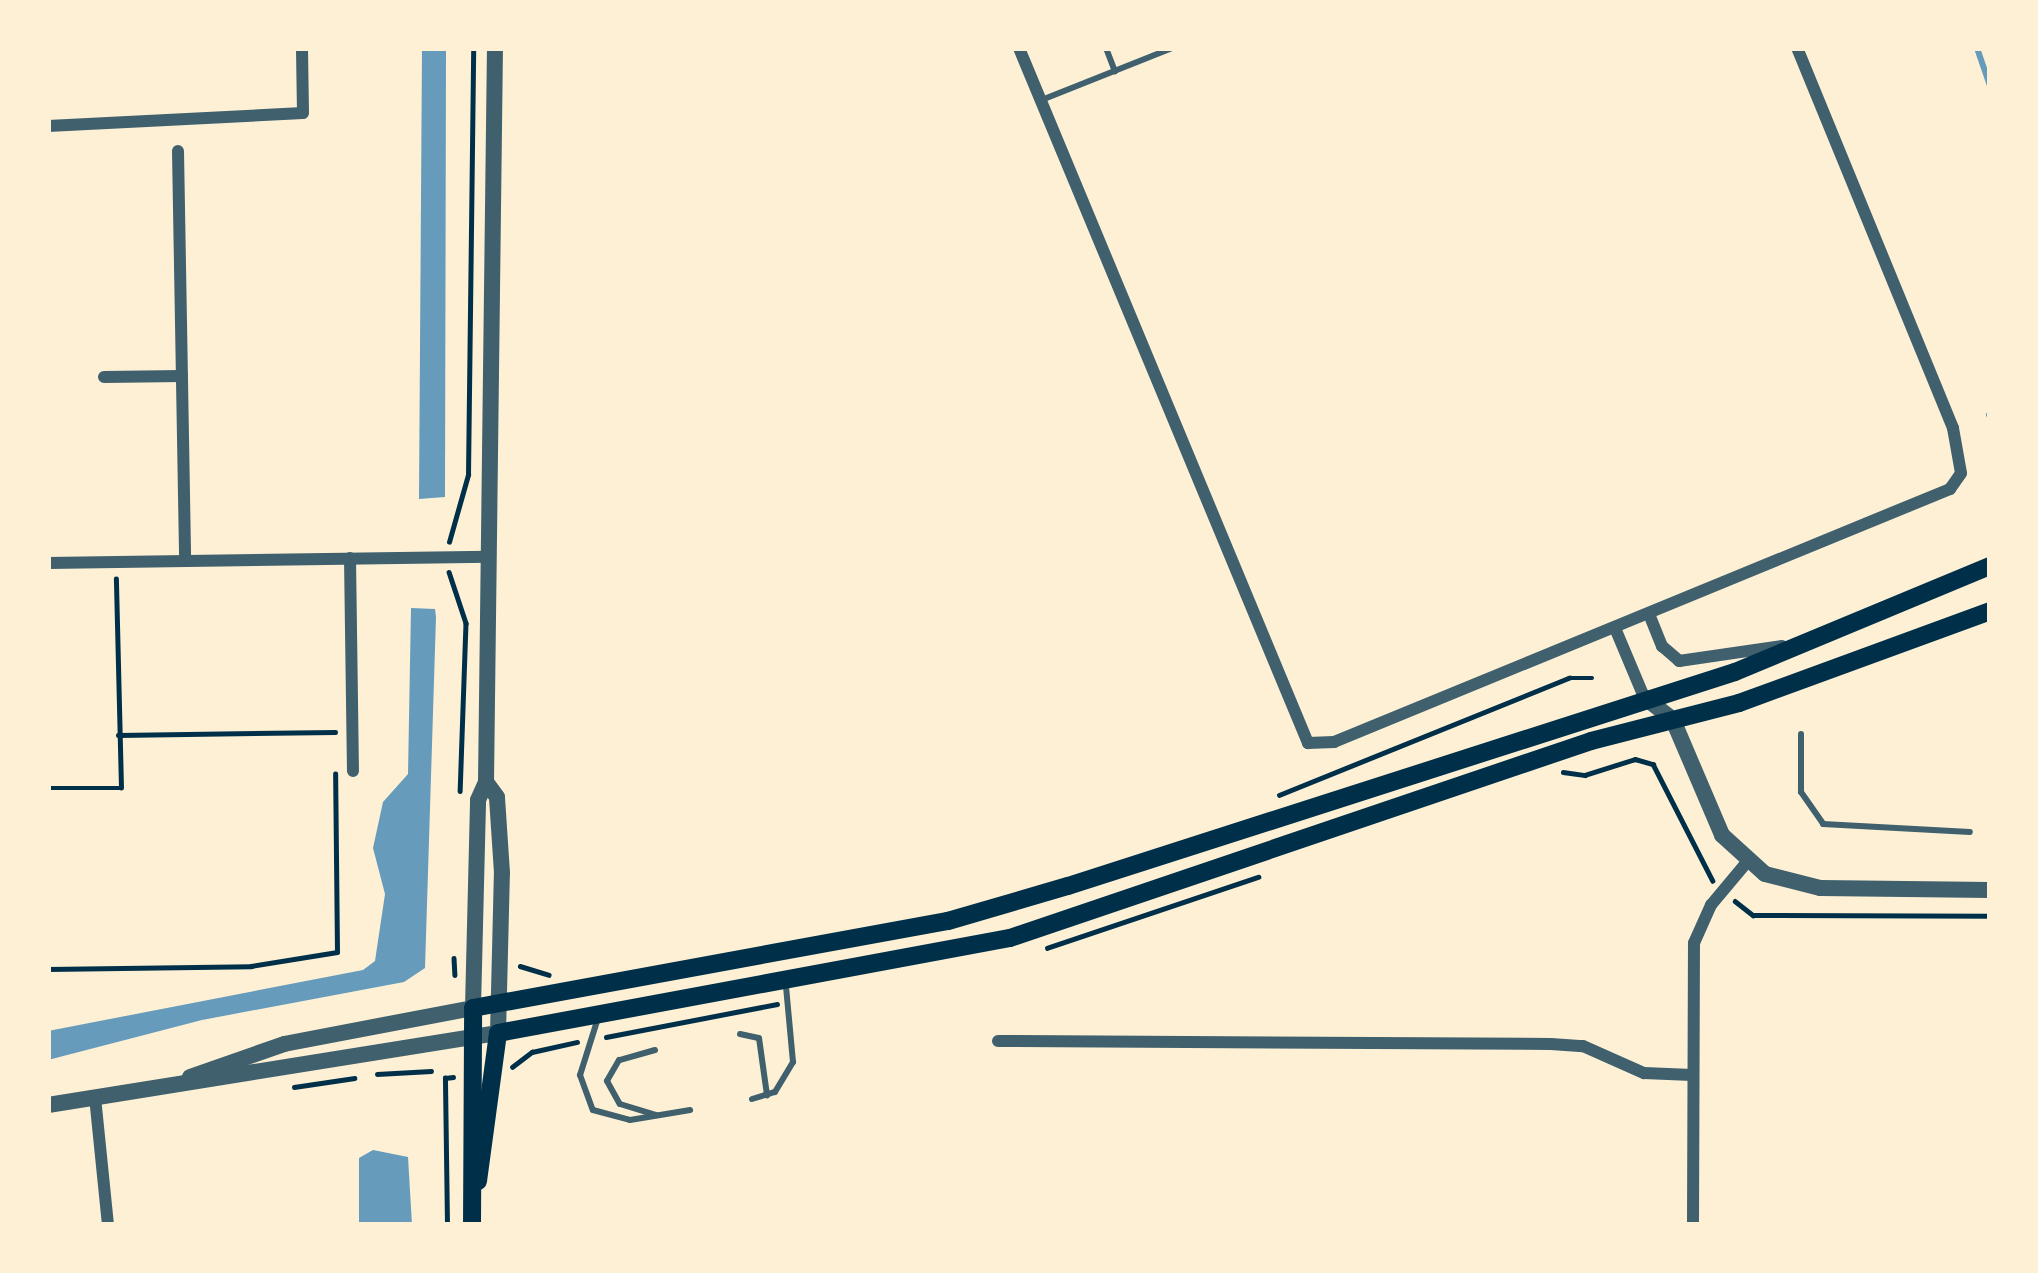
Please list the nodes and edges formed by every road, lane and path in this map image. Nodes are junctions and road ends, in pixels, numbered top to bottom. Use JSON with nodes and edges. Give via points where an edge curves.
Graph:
{"nodes":[{"id":1,"x":302,"y":48,"type":"edge"},
{"id":2,"x":473,"y":48,"type":"edge"},
{"id":3,"x":495,"y":48,"type":"edge"},
{"id":4,"x":1019,"y":48,"type":"edge"},
{"id":5,"x":1106,"y":48,"type":"edge"},
{"id":6,"x":1171,"y":48,"type":"edge"},
{"id":7,"x":1797,"y":48,"type":"edge"},
{"id":8,"x":1115,"y":71,"type":"junction"},
{"id":9,"x":1041,"y":100,"type":"junction"},
{"id":10,"x":48,"y":127,"type":"edge"},
{"id":11,"x":178,"y":151,"type":"dead end"},
{"id":12,"x":182,"y":376,"type":"junction"},
{"id":13,"x":104,"y":377,"type":"dead end"},
{"id":14,"x":449,"y":557,"type":"junction"},
{"id":15,"x":489,"y":557,"type":"junction"},
{"id":16,"x":350,"y":558,"type":"junction"},
{"id":17,"x":185,"y":560,"type":"junction"},
{"id":18,"x":115,"y":562,"type":"junction"},
{"id":19,"x":48,"y":563,"type":"edge"},
{"id":20,"x":1990,"y":566,"type":"edge"},
{"id":21,"x":1990,"y":610,"type":"edge"},
{"id":22,"x":1649,"y":614,"type":"junction"},
{"id":23,"x":1615,"y":628,"type":"junction"},
{"id":24,"x":1795,"y":644,"type":"junction"},
{"id":25,"x":1592,"y":677,"type":"dead end"},
{"id":26,"x":1683,"y":686,"type":"junction"},
{"id":27,"x":1644,"y":698,"type":"junction"},
{"id":28,"x":1673,"y":721,"type":"junction"},
{"id":29,"x":352,"y":732,"type":"junction"},
{"id":30,"x":1801,"y":734,"type":"dead end"},
{"id":31,"x":118,"y":735,"type":"junction"},
{"id":32,"x":353,"y":771,"type":"joint"},
{"id":33,"x":486,"y":782,"type":"junction"},
{"id":34,"x":48,"y":788,"type":"edge"},
{"id":35,"x":1268,"y":800,"type":"dead end"},
{"id":36,"x":459,"y":815,"type":"dead end"},
{"id":37,"x":1970,"y":832,"type":"dead end"},
{"id":38,"x":1747,"y":862,"type":"junction"},
{"id":39,"x":1990,"y":890,"type":"edge"},
{"id":40,"x":455,"y":955,"type":"dead end"},
{"id":41,"x":48,"y":969,"type":"edge"},
{"id":42,"x":505,"y":969,"type":"junction"},
{"id":43,"x":476,"y":974,"type":"junction"},
{"id":44,"x":563,"y":978,"type":"dead end"},
{"id":45,"x":785,"y":982,"type":"junction"},
{"id":46,"x":502,"y":1004,"type":"junction"},
{"id":47,"x":473,"y":1009,"type":"junction"},
{"id":48,"x":600,"y":1016,"type":"junction"},
{"id":49,"x":498,"y":1034,"type":"junction"},
{"id":50,"x":740,"y":1034,"type":"dead end"},
{"id":51,"x":469,"y":1038,"type":"junction"},
{"id":52,"x":998,"y":1041,"type":"dead end"},
{"id":53,"x":655,"y":1050,"type":"dead end"},
{"id":54,"x":1692,"y":1075,"type":"junction"},
{"id":55,"x":190,"y":1077,"type":"junction"},
{"id":56,"x":445,"y":1078,"type":"dead end"},
{"id":57,"x":767,"y":1095,"type":"junction"},
{"id":58,"x":95,"y":1096,"type":"junction"},
{"id":59,"x":752,"y":1099,"type":"dead end"},
{"id":60,"x":48,"y":1105,"type":"edge"},
{"id":61,"x":691,"y":1109,"type":"dead end"},
{"id":62,"x":660,"y":1116,"type":"junction"},
{"id":63,"x":475,"y":1192,"type":"junction"},
{"id":64,"x":108,"y":1225,"type":"edge"},
{"id":65,"x":447,"y":1225,"type":"edge"},
{"id":66,"x":472,"y":1225,"type":"edge"},
{"id":67,"x":1693,"y":1225,"type":"edge"}],
"edges":[{"from":1,"to":10,"type":"street","via":[[303,113]]},
{"from":2,"to":14,"type":"path","via":[[468,475]]},
{"from":3,"to":15,"type":"street"},
{"from":4,"to":9,"type":"street"},
{"from":5,"to":8,"type":"lane"},
{"from":6,"to":8,"type":"lane"},
{"from":7,"to":22,"type":"street","via":[[1953,428],[1961,473],[1950,489]]},
{"from":8,"to":9,"type":"lane"},
{"from":9,"to":23,"type":"street","via":[[1294,727],[1308,743],[1334,742]]},
{"from":11,"to":12,"type":"street"},
{"from":12,"to":13,"type":"street"},
{"from":12,"to":17,"type":"street"},
{"from":14,"to":15,"type":"street"},
{"from":14,"to":16,"type":"street"},
{"from":14,"to":36,"type":"path","via":[[466,622]]},
{"from":15,"to":33,"type":"street"},
{"from":16,"to":17,"type":"street"},
{"from":16,"to":29,"type":"street"},
{"from":17,"to":18,"type":"street"},
{"from":18,"to":19,"type":"street"},
{"from":18,"to":31,"type":"path"},
{"from":20,"to":24,"type":"main road"},
{"from":21,"to":28,"type":"main road"},
{"from":22,"to":23,"type":"street"},
{"from":22,"to":24,"type":"street","via":[[1662,646],[1679,661]]},
{"from":23,"to":27,"type":"street"},
{"from":24,"to":26,"type":"main road"},
{"from":25,"to":35,"type":"path","via":[[1569,678]]},
{"from":26,"to":27,"type":"main road"},
{"from":26,"to":28,"type":"street"},
{"from":27,"to":28,"type":"street"},
{"from":27,"to":46,"type":"main road","via":[[948,920]]},
{"from":28,"to":38,"type":"street","via":[[1722,835]]},
{"from":28,"to":45,"type":"main road","via":[[1591,741],[1010,938]]},
{"from":29,"to":31,"type":"path"},
{"from":29,"to":32,"type":"street"},
{"from":30,"to":37,"type":"lane","via":[[1802,792],[1823,824]]},
{"from":31,"to":34,"type":"path","via":[[121,788]]},
{"from":32,"to":41,"type":"path","via":[[335,774],[337,952],[251,966]]},
{"from":33,"to":42,"type":"street","via":[[497,797]]},
{"from":33,"to":43,"type":"street","via":[[478,800]]},
{"from":38,"to":39,"type":"street","via":[[1820,889]]},
{"from":38,"to":54,"type":"street","via":[[1711,904],[1694,943]]},
{"from":40,"to":43,"type":"path","via":[[449,976]]},
{"from":42,"to":44,"type":"path","via":[[528,966]]},
{"from":42,"to":46,"type":"street"},
{"from":43,"to":47,"type":"street"},
{"from":45,"to":48,"type":"main road"},
{"from":45,"to":57,"type":"lane","via":[[793,1062],[788,1079]]},
{"from":46,"to":47,"type":"main road"},
{"from":46,"to":49,"type":"street"},
{"from":47,"to":51,"type":"main road"},
{"from":47,"to":55,"type":"street","via":[[284,1044]]},
{"from":48,"to":49,"type":"main road"},
{"from":48,"to":62,"type":"lane","via":[[581,1055],[582,1094],[606,1119]]},
{"from":49,"to":51,"type":"street"},
{"from":49,"to":63,"type":"main road"},
{"from":50,"to":57,"type":"lane","via":[[759,1038]]},
{"from":51,"to":55,"type":"street","via":[[221,1079]]},
{"from":51,"to":63,"type":"main road"},
{"from":52,"to":54,"type":"street","via":[[1551,1043],[1583,1046],[1644,1073]]},
{"from":53,"to":62,"type":"lane","via":[[619,1060],[607,1081],[620,1104]]},
{"from":54,"to":67,"type":"street"},
{"from":55,"to":58,"type":"street"},
{"from":56,"to":65,"type":"path"},
{"from":57,"to":59,"type":"lane"},
{"from":58,"to":60,"type":"street"},
{"from":58,"to":64,"type":"street"},
{"from":61,"to":62,"type":"lane"},
{"from":63,"to":66,"type":"main road"}]}
